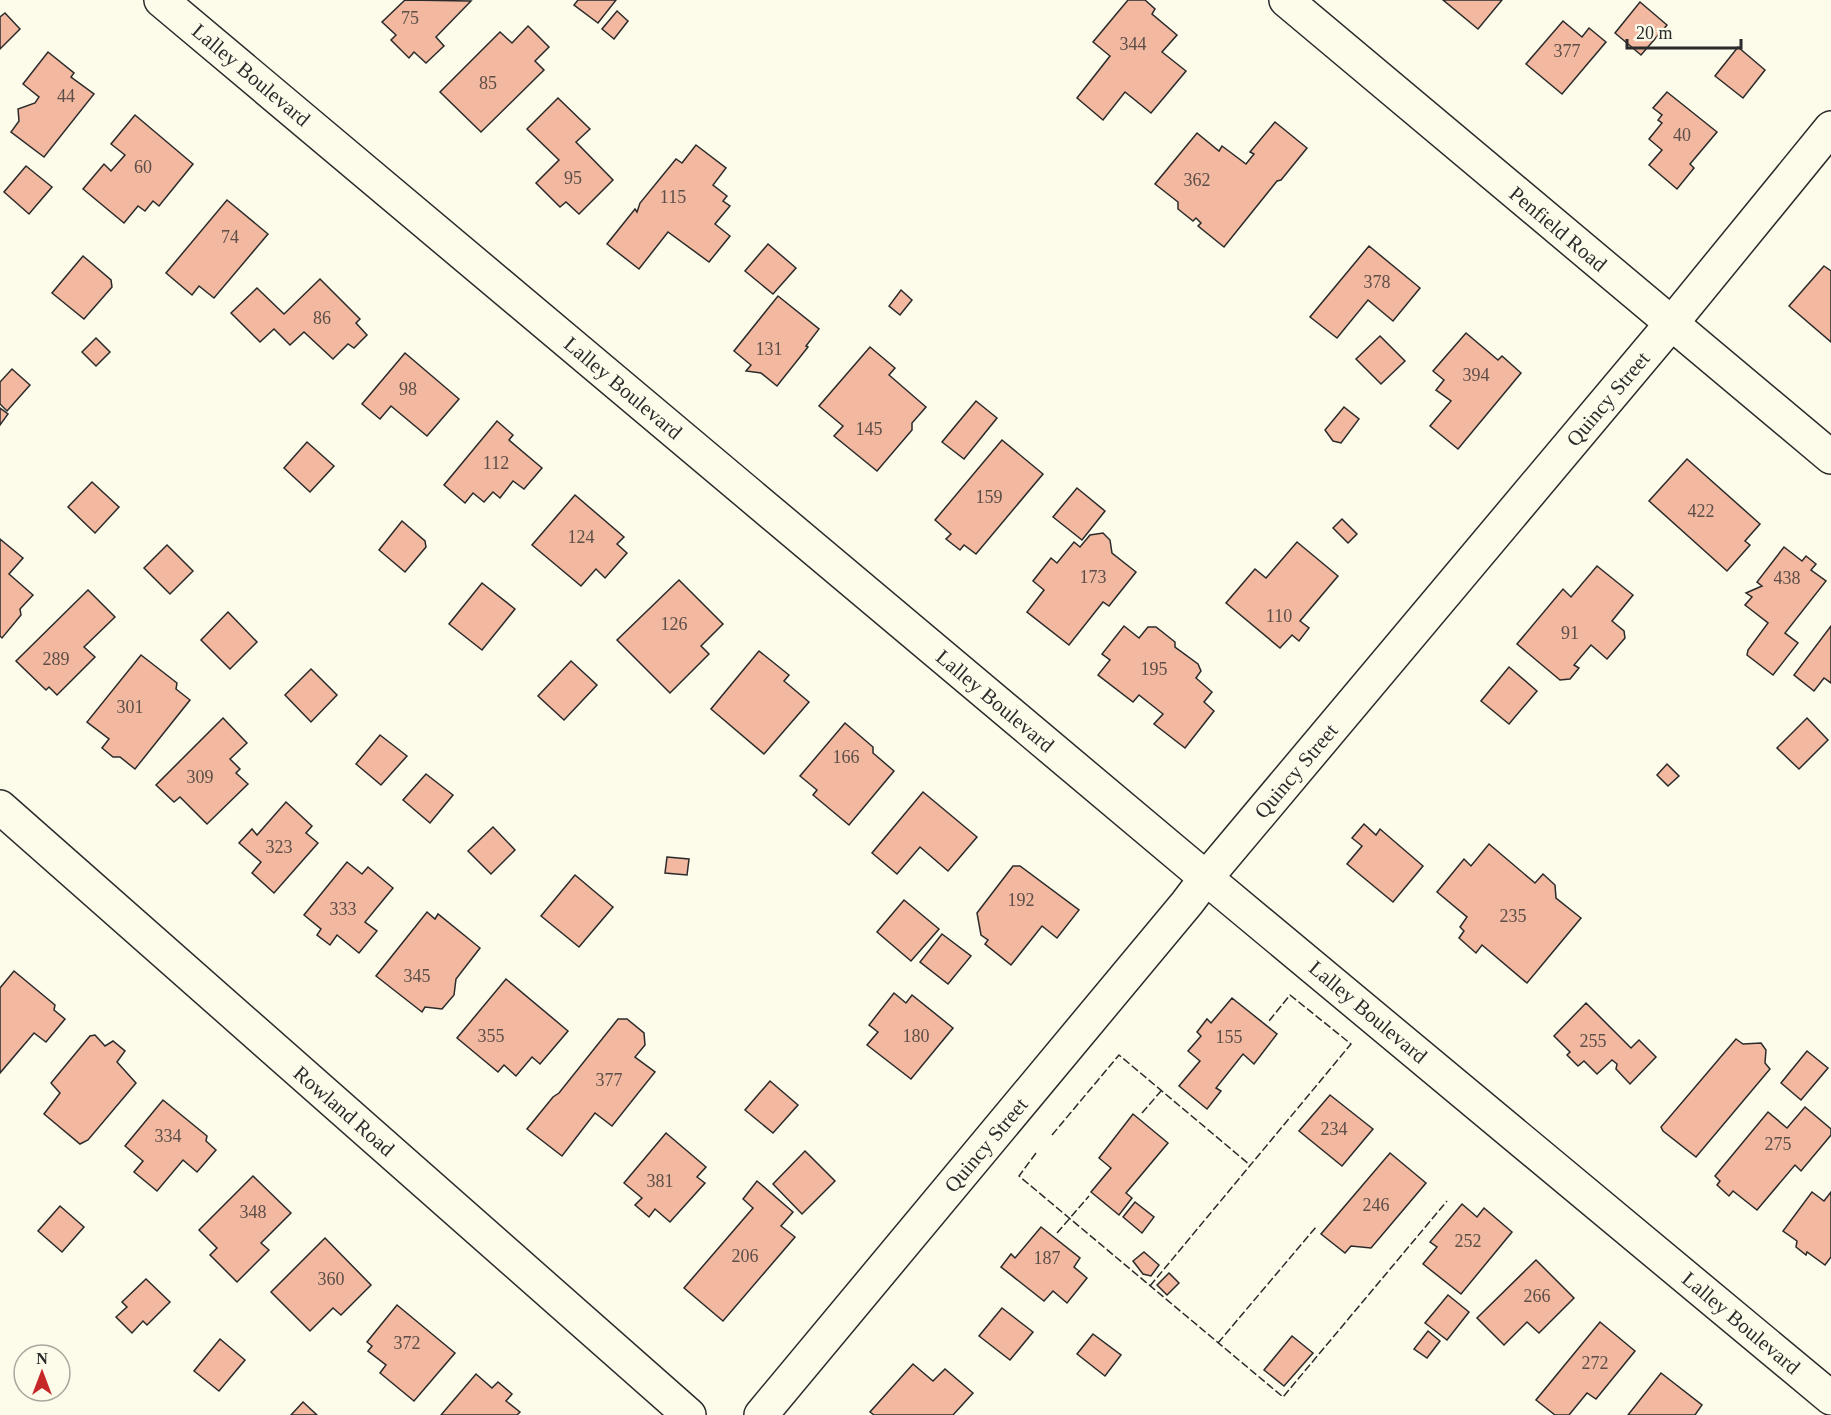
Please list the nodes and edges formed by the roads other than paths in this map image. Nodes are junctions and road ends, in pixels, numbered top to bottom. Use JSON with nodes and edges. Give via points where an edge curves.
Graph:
{"nodes":[{"id":1,"x":161,"y":0,"type":"edge"},
{"id":2,"x":1286,"y":0,"type":"edge"},
{"id":3,"x":1831,"y":128,"type":"edge"},
{"id":4,"x":1671,"y":324,"type":"junction"},
{"id":5,"x":1831,"y":457,"type":"edge"},
{"id":6,"x":0,"y":807,"type":"edge"},
{"id":7,"x":1206,"y":878,"type":"junction"},
{"id":8,"x":1831,"y":1398,"type":"edge"},
{"id":9,"x":689,"y":1415,"type":"edge"},
{"id":10,"x":761,"y":1415,"type":"edge"}],
"edges":[{"from":1,"to":7,"type":"street","name":"Lalley Boulevard"},
{"from":2,"to":4,"type":"street","name":"Penfield Road"},
{"from":3,"to":4,"type":"street","name":"Quincy Street"},
{"from":4,"to":5,"type":"street","name":"Penfield Road"},
{"from":4,"to":7,"type":"street","name":"Quincy Street"},
{"from":6,"to":9,"type":"street","name":"Rowland Road"},
{"from":7,"to":8,"type":"street","name":"Lalley Boulevard"},
{"from":7,"to":10,"type":"street","name":"Quincy Street"}]}
